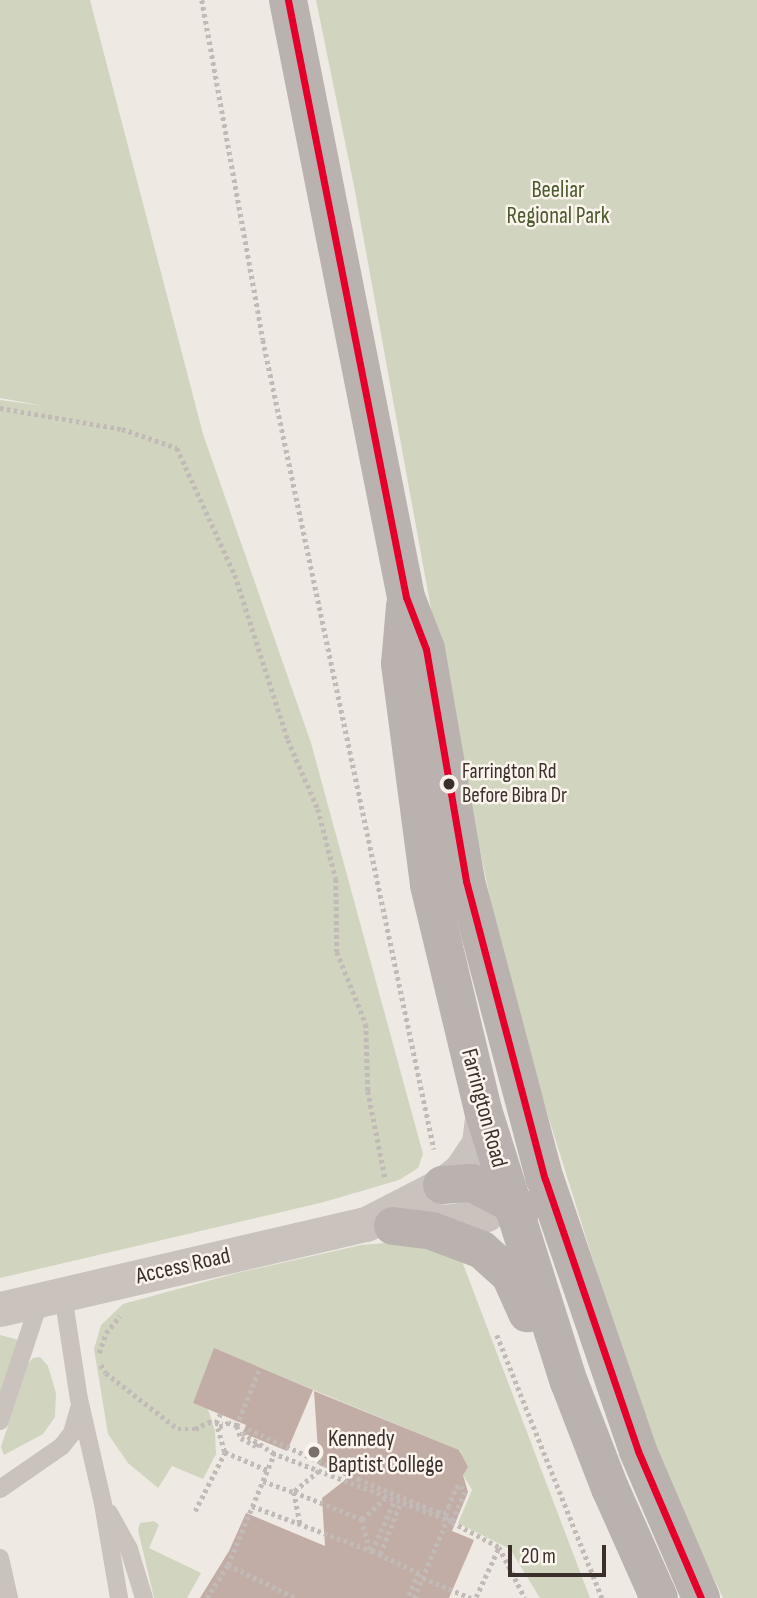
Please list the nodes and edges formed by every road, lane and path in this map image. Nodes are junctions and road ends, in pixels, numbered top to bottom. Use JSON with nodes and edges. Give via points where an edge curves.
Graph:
{"nodes":[{"id":1,"x":202,"y":0,"type":"edge"},
{"id":2,"x":288,"y":0,"type":"edge"},
{"id":3,"x":0,"y":408,"type":"edge"},
{"id":4,"x":406,"y":597,"type":"junction"},
{"id":5,"x":463,"y":853,"type":"junction"},
{"id":6,"x":483,"y":1110,"type":"junction"},
{"id":7,"x":386,"y":1184,"type":"dead end"},
{"id":8,"x":442,"y":1185,"type":"junction"},
{"id":9,"x":498,"y":1209,"type":"junction"},
{"id":10,"x":380,"y":1225,"type":"junction"},
{"id":11,"x":52,"y":1297,"type":"junction"},
{"id":12,"x":0,"y":1309,"type":"edge"},
{"id":13,"x":130,"y":1310,"type":"dead end"},
{"id":14,"x":494,"y":1326,"type":"dead end"},
{"id":15,"x":259,"y":1371,"type":"dead end"},
{"id":16,"x":612,"y":1374,"type":"junction"},
{"id":17,"x":79,"y":1399,"type":"junction"},
{"id":18,"x":220,"y":1414,"type":"dead end"},
{"id":19,"x":0,"y":1421,"type":"edge"},
{"id":20,"x":216,"y":1423,"type":"junction"},
{"id":21,"x":223,"y":1424,"type":"junction"},
{"id":22,"x":237,"y":1426,"type":"junction"},
{"id":23,"x":260,"y":1443,"type":"junction"},
{"id":24,"x":225,"y":1452,"type":"junction"},
{"id":25,"x":274,"y":1454,"type":"junction"},
{"id":26,"x":267,"y":1470,"type":"junction"},
{"id":27,"x":318,"y":1471,"type":"junction"},
{"id":28,"x":263,"y":1481,"type":"junction"},
{"id":29,"x":0,"y":1489,"type":"edge"},
{"id":30,"x":294,"y":1492,"type":"junction"},
{"id":31,"x":385,"y":1498,"type":"junction"},
{"id":32,"x":394,"y":1501,"type":"junction"},
{"id":33,"x":103,"y":1504,"type":"junction"},
{"id":34,"x":400,"y":1504,"type":"junction"},
{"id":35,"x":252,"y":1506,"type":"junction"},
{"id":36,"x":447,"y":1509,"type":"junction"},
{"id":37,"x":195,"y":1511,"type":"dead end"},
{"id":38,"x":362,"y":1519,"type":"junction"},
{"id":39,"x":452,"y":1521,"type":"junction"},
{"id":40,"x":300,"y":1524,"type":"junction"},
{"id":41,"x":499,"y":1547,"type":"junction"},
{"id":42,"x":371,"y":1551,"type":"junction"},
{"id":43,"x":380,"y":1554,"type":"junction"},
{"id":44,"x":0,"y":1558,"type":"edge"},
{"id":45,"x":228,"y":1565,"type":"junction"},
{"id":46,"x":423,"y":1578,"type":"junction"},
{"id":47,"x":473,"y":1597,"type":"edge"},
{"id":48,"x":9,"y":1598,"type":"edge"},
{"id":49,"x":119,"y":1598,"type":"edge"},
{"id":50,"x":144,"y":1598,"type":"edge"},
{"id":51,"x":207,"y":1598,"type":"edge"},
{"id":52,"x":296,"y":1598,"type":"edge"},
{"id":53,"x":408,"y":1598,"type":"edge"},
{"id":54,"x":414,"y":1598,"type":"edge"},
{"id":55,"x":525,"y":1598,"type":"edge"},
{"id":56,"x":602,"y":1598,"type":"edge"},
{"id":57,"x":640,"y":1598,"type":"edge"},
{"id":58,"x":659,"y":1598,"type":"edge"},
{"id":59,"x":701,"y":1598,"type":"edge"}],
"edges":[{"from":1,"to":8,"type":"path","via":[[262,340]]},
{"from":2,"to":4,"type":"main road","name":"Farrington Road"},
{"from":3,"to":7,"type":"path","via":[[122,429],[177,448],[235,575],[288,740],[318,809],[336,879],[337,952],[366,1024],[368,1091]]},
{"from":4,"to":5,"type":"main road","name":"Farrington Road","via":[[426,649]]},
{"from":4,"to":6,"type":"main road","name":"Farrington Road","via":[[400,664],[429,885]]},
{"from":5,"to":9,"type":"main road","via":[[455,868],[453,893],[527,1176],[520,1195]]},
{"from":5,"to":16,"type":"main road","name":"Farrington Road","via":[[466,881],[545,1179]]},
{"from":6,"to":8,"type":"street","name":"Access Road","via":[[479,1143],[472,1157]]},
{"from":6,"to":9,"type":"main road","name":"Farrington Road"},
{"from":8,"to":9,"type":"main road","via":[[472,1183]]},
{"from":8,"to":10,"type":"street","name":"Access Road"},
{"from":9,"to":10,"type":"street","name":"Access Road","via":[[454,1222]]},
{"from":9,"to":16,"type":"main road","via":[[540,1222],[559,1247]]},
{"from":9,"to":58,"type":"main road","name":"Farrington Road"},
{"from":10,"to":11,"type":"street","name":"Access Road"},
{"from":10,"to":57,"type":"main road","via":[[432,1231],[470,1244],[510,1275],[592,1489]]},
{"from":11,"to":12,"type":"street","name":"Access Road"},
{"from":11,"to":17,"type":"lane"},
{"from":11,"to":19,"type":"lane"},
{"from":13,"to":20,"type":"path","via":[[114,1322],[101,1342],[100,1363],[106,1373],[178,1429]]},
{"from":14,"to":56,"type":"path"},
{"from":15,"to":22,"type":"path"},
{"from":16,"to":59,"type":"main road","name":"Farrington Road","via":[[638,1451]]},
{"from":17,"to":29,"type":"lane","via":[[78,1419],[62,1446]]},
{"from":17,"to":33,"type":"lane"},
{"from":18,"to":20,"type":"path"},
{"from":20,"to":21,"type":"path"},
{"from":21,"to":22,"type":"path"},
{"from":21,"to":24,"type":"path","via":[[218,1428]]},
{"from":22,"to":23,"type":"path","via":[[241,1437],[256,1446]]},
{"from":23,"to":25,"type":"path"},
{"from":23,"to":36,"type":"path","via":[[243,1434],[248,1429],[437,1512]]},
{"from":24,"to":26,"type":"path"},
{"from":24,"to":37,"type":"path"},
{"from":25,"to":26,"type":"path"},
{"from":25,"to":27,"type":"path"},
{"from":26,"to":28,"type":"path"},
{"from":27,"to":30,"type":"path"},
{"from":27,"to":31,"type":"path"},
{"from":28,"to":30,"type":"path"},
{"from":28,"to":35,"type":"path"},
{"from":30,"to":38,"type":"path"},
{"from":30,"to":40,"type":"path"},
{"from":31,"to":32,"type":"path"},
{"from":31,"to":38,"type":"path"},
{"from":32,"to":34,"type":"path"},
{"from":32,"to":42,"type":"path"},
{"from":33,"to":49,"type":"lane"},
{"from":33,"to":50,"type":"lane","via":[[130,1549]]},
{"from":34,"to":39,"type":"path"},
{"from":34,"to":43,"type":"path"},
{"from":35,"to":40,"type":"path"},
{"from":35,"to":45,"type":"path"},
{"from":36,"to":39,"type":"path","via":[[461,1486],[464,1494]]},
{"from":36,"to":46,"type":"path","bridge":true,"via":[[444,1515],[448,1517]]},
{"from":38,"to":42,"type":"path"},
{"from":39,"to":41,"type":"path"},
{"from":40,"to":42,"type":"path"},
{"from":41,"to":47,"type":"path"},
{"from":41,"to":55,"type":"path"},
{"from":42,"to":43,"type":"path"},
{"from":43,"to":53,"type":"path","via":[[419,1573]]},
{"from":44,"to":48,"type":"lane"},
{"from":45,"to":51,"type":"path"},
{"from":45,"to":52,"type":"path"},
{"from":46,"to":47,"type":"path"},
{"from":46,"to":54,"type":"path","bridge":true}]}
